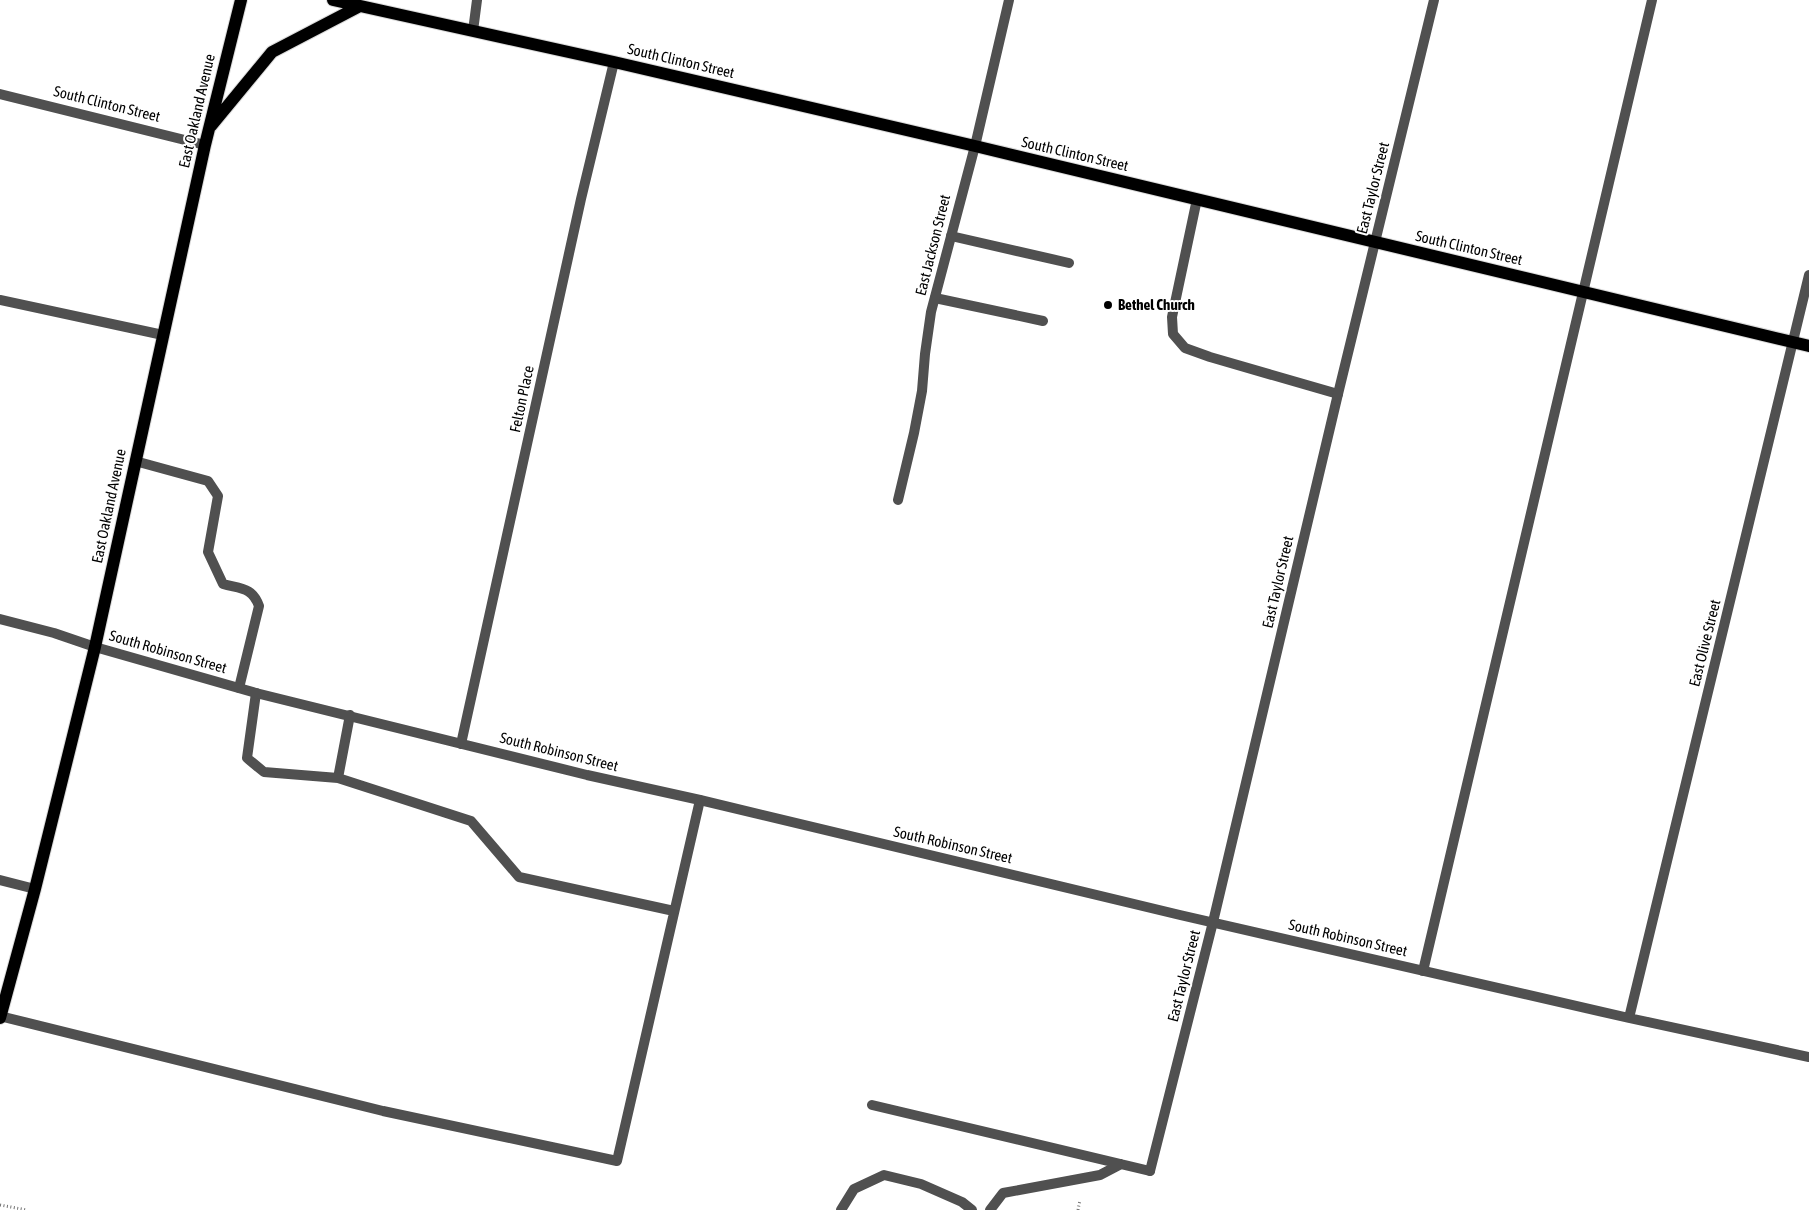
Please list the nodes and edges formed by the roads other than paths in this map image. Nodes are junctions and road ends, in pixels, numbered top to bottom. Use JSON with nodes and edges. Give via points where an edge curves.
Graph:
{"nodes":[{"id":1,"x":241,"y":0,"type":"edge"},
{"id":2,"x":333,"y":0,"type":"edge"},
{"id":3,"x":477,"y":0,"type":"edge"},
{"id":4,"x":1009,"y":0,"type":"edge"},
{"id":5,"x":1434,"y":0,"type":"edge"},
{"id":6,"x":1652,"y":0,"type":"edge"},
{"id":7,"x":382,"y":5,"type":"edge"},
{"id":8,"x":360,"y":6,"type":"junction"},
{"id":9,"x":473,"y":31,"type":"junction"},
{"id":10,"x":614,"y":62,"type":"junction"},
{"id":11,"x":0,"y":94,"type":"edge"},
{"id":12,"x":210,"y":128,"type":"junction"},
{"id":13,"x":206,"y":145,"type":"junction"},
{"id":14,"x":975,"y":146,"type":"junction"},
{"id":15,"x":1197,"y":199,"type":"junction"},
{"id":16,"x":951,"y":236,"type":"junction"},
{"id":17,"x":1375,"y":242,"type":"junction"},
{"id":18,"x":1069,"y":263,"type":"dead end"},
{"id":19,"x":1809,"y":275,"type":"edge"},
{"id":20,"x":1583,"y":292,"type":"junction"},
{"id":21,"x":935,"y":298,"type":"junction"},
{"id":22,"x":0,"y":300,"type":"edge"},
{"id":23,"x":1043,"y":321,"type":"dead end"},
{"id":24,"x":163,"y":335,"type":"junction"},
{"id":25,"x":1793,"y":342,"type":"junction"},
{"id":26,"x":1809,"y":346,"type":"edge"},
{"id":27,"x":1338,"y":394,"type":"junction"},
{"id":28,"x":135,"y":461,"type":"junction"},
{"id":29,"x":898,"y":500,"type":"dead end"},
{"id":30,"x":0,"y":619,"type":"edge"},
{"id":31,"x":95,"y":647,"type":"junction"},
{"id":32,"x":240,"y":688,"type":"junction"},
{"id":33,"x":256,"y":693,"type":"junction"},
{"id":34,"x":350,"y":715,"type":"junction"},
{"id":35,"x":461,"y":744,"type":"junction"},
{"id":36,"x":338,"y":778,"type":"junction"},
{"id":37,"x":700,"y":800,"type":"junction"},
{"id":38,"x":0,"y":880,"type":"edge"},
{"id":39,"x":35,"y":889,"type":"junction"},
{"id":40,"x":674,"y":911,"type":"junction"},
{"id":41,"x":1213,"y":922,"type":"junction"},
{"id":42,"x":1423,"y":971,"type":"junction"},
{"id":43,"x":0,"y":1017,"type":"edge"},
{"id":44,"x":1629,"y":1018,"type":"junction"},
{"id":45,"x":1809,"y":1058,"type":"edge"},
{"id":46,"x":872,"y":1105,"type":"dead end"},
{"id":47,"x":1120,"y":1164,"type":"junction"},
{"id":48,"x":841,"y":1210,"type":"edge"},
{"id":49,"x":972,"y":1210,"type":"edge"},
{"id":50,"x":990,"y":1210,"type":"edge"}],
"edges":[{"from":1,"to":12,"type":"main road","name":"East Oakland Avenue"},
{"from":2,"to":8,"type":"main road","name":"South Clinton Street"},
{"from":3,"to":9,"type":"street"},
{"from":4,"to":14,"type":"street","name":"East Jackson Street"},
{"from":5,"to":17,"type":"street","name":"East Taylor Street"},
{"from":6,"to":20,"type":"street"},
{"from":7,"to":8,"type":"main road","name":"South Clinton Street"},
{"from":7,"to":9,"type":"main road","name":"South Clinton Street"},
{"from":8,"to":12,"type":"main road","via":[[272,52]]},
{"from":9,"to":10,"type":"main road","name":"South Clinton Street"},
{"from":10,"to":14,"type":"main road","name":"South Clinton Street"},
{"from":10,"to":35,"type":"street","name":"Felton Place"},
{"from":11,"to":13,"type":"street","name":"South Clinton Street"},
{"from":12,"to":13,"type":"main road","name":"East Oakland Avenue"},
{"from":13,"to":24,"type":"main road","name":"East Oakland Avenue"},
{"from":14,"to":15,"type":"main road","name":"South Clinton Street"},
{"from":14,"to":16,"type":"street","name":"East Jackson Street"},
{"from":15,"to":17,"type":"main road","name":"South Clinton Street"},
{"from":15,"to":27,"type":"street","via":[[1172,317],[1174,334],[1186,348],[1210,358]]},
{"from":16,"to":18,"type":"street"},
{"from":16,"to":21,"type":"street","name":"East Jackson Street"},
{"from":17,"to":20,"type":"main road","name":"South Clinton Street"},
{"from":17,"to":27,"type":"street","name":"East Taylor Street"},
{"from":19,"to":25,"type":"street","name":"East Olive Street"},
{"from":20,"to":25,"type":"main road","name":"South Clinton Street"},
{"from":20,"to":42,"type":"street"},
{"from":21,"to":23,"type":"street"},
{"from":21,"to":29,"type":"street","name":"East Jackson Street","via":[[922,391]]},
{"from":22,"to":24,"type":"street"},
{"from":24,"to":28,"type":"main road","name":"East Oakland Avenue"},
{"from":25,"to":26,"type":"main road","name":"South Clinton Street"},
{"from":25,"to":44,"type":"street","name":"East Olive Street"},
{"from":27,"to":41,"type":"street","name":"East Taylor Street"},
{"from":28,"to":31,"type":"main road","name":"East Oakland Avenue"},
{"from":28,"to":32,"type":"street","via":[[208,480],[218,496],[208,552],[223,584],[251,592],[259,606]]},
{"from":30,"to":31,"type":"street","name":"South Robinson Street"},
{"from":31,"to":32,"type":"street","name":"South Robinson Street"},
{"from":31,"to":39,"type":"main road","name":"East Oakland Avenue"},
{"from":32,"to":33,"type":"street","name":"South Robinson Street"},
{"from":33,"to":34,"type":"street","name":"South Robinson Street"},
{"from":33,"to":36,"type":"street","via":[[247,758],[264,772]]},
{"from":34,"to":35,"type":"street","name":"South Robinson Street"},
{"from":34,"to":36,"type":"street"},
{"from":35,"to":37,"type":"street","name":"South Robinson Street"},
{"from":36,"to":40,"type":"street","via":[[471,821],[519,877]]},
{"from":37,"to":40,"type":"street"},
{"from":37,"to":41,"type":"street","name":"South Robinson Street"},
{"from":38,"to":39,"type":"street"},
{"from":39,"to":43,"type":"main road","name":"East Oakland Avenue"},
{"from":40,"to":43,"type":"street","via":[[617,1161],[382,1111]]},
{"from":41,"to":42,"type":"street","name":"South Robinson Street"},
{"from":41,"to":47,"type":"street","name":"East Taylor Street","via":[[1150,1171]]},
{"from":42,"to":44,"type":"street","name":"South Robinson Street"},
{"from":44,"to":45,"type":"street","name":"South Robinson Street"},
{"from":46,"to":47,"type":"street"},
{"from":47,"to":50,"type":"street","via":[[1100,1175],[1003,1193]]},
{"from":48,"to":49,"type":"street","via":[[854,1189],[884,1175],[921,1184],[962,1202]]}]}
